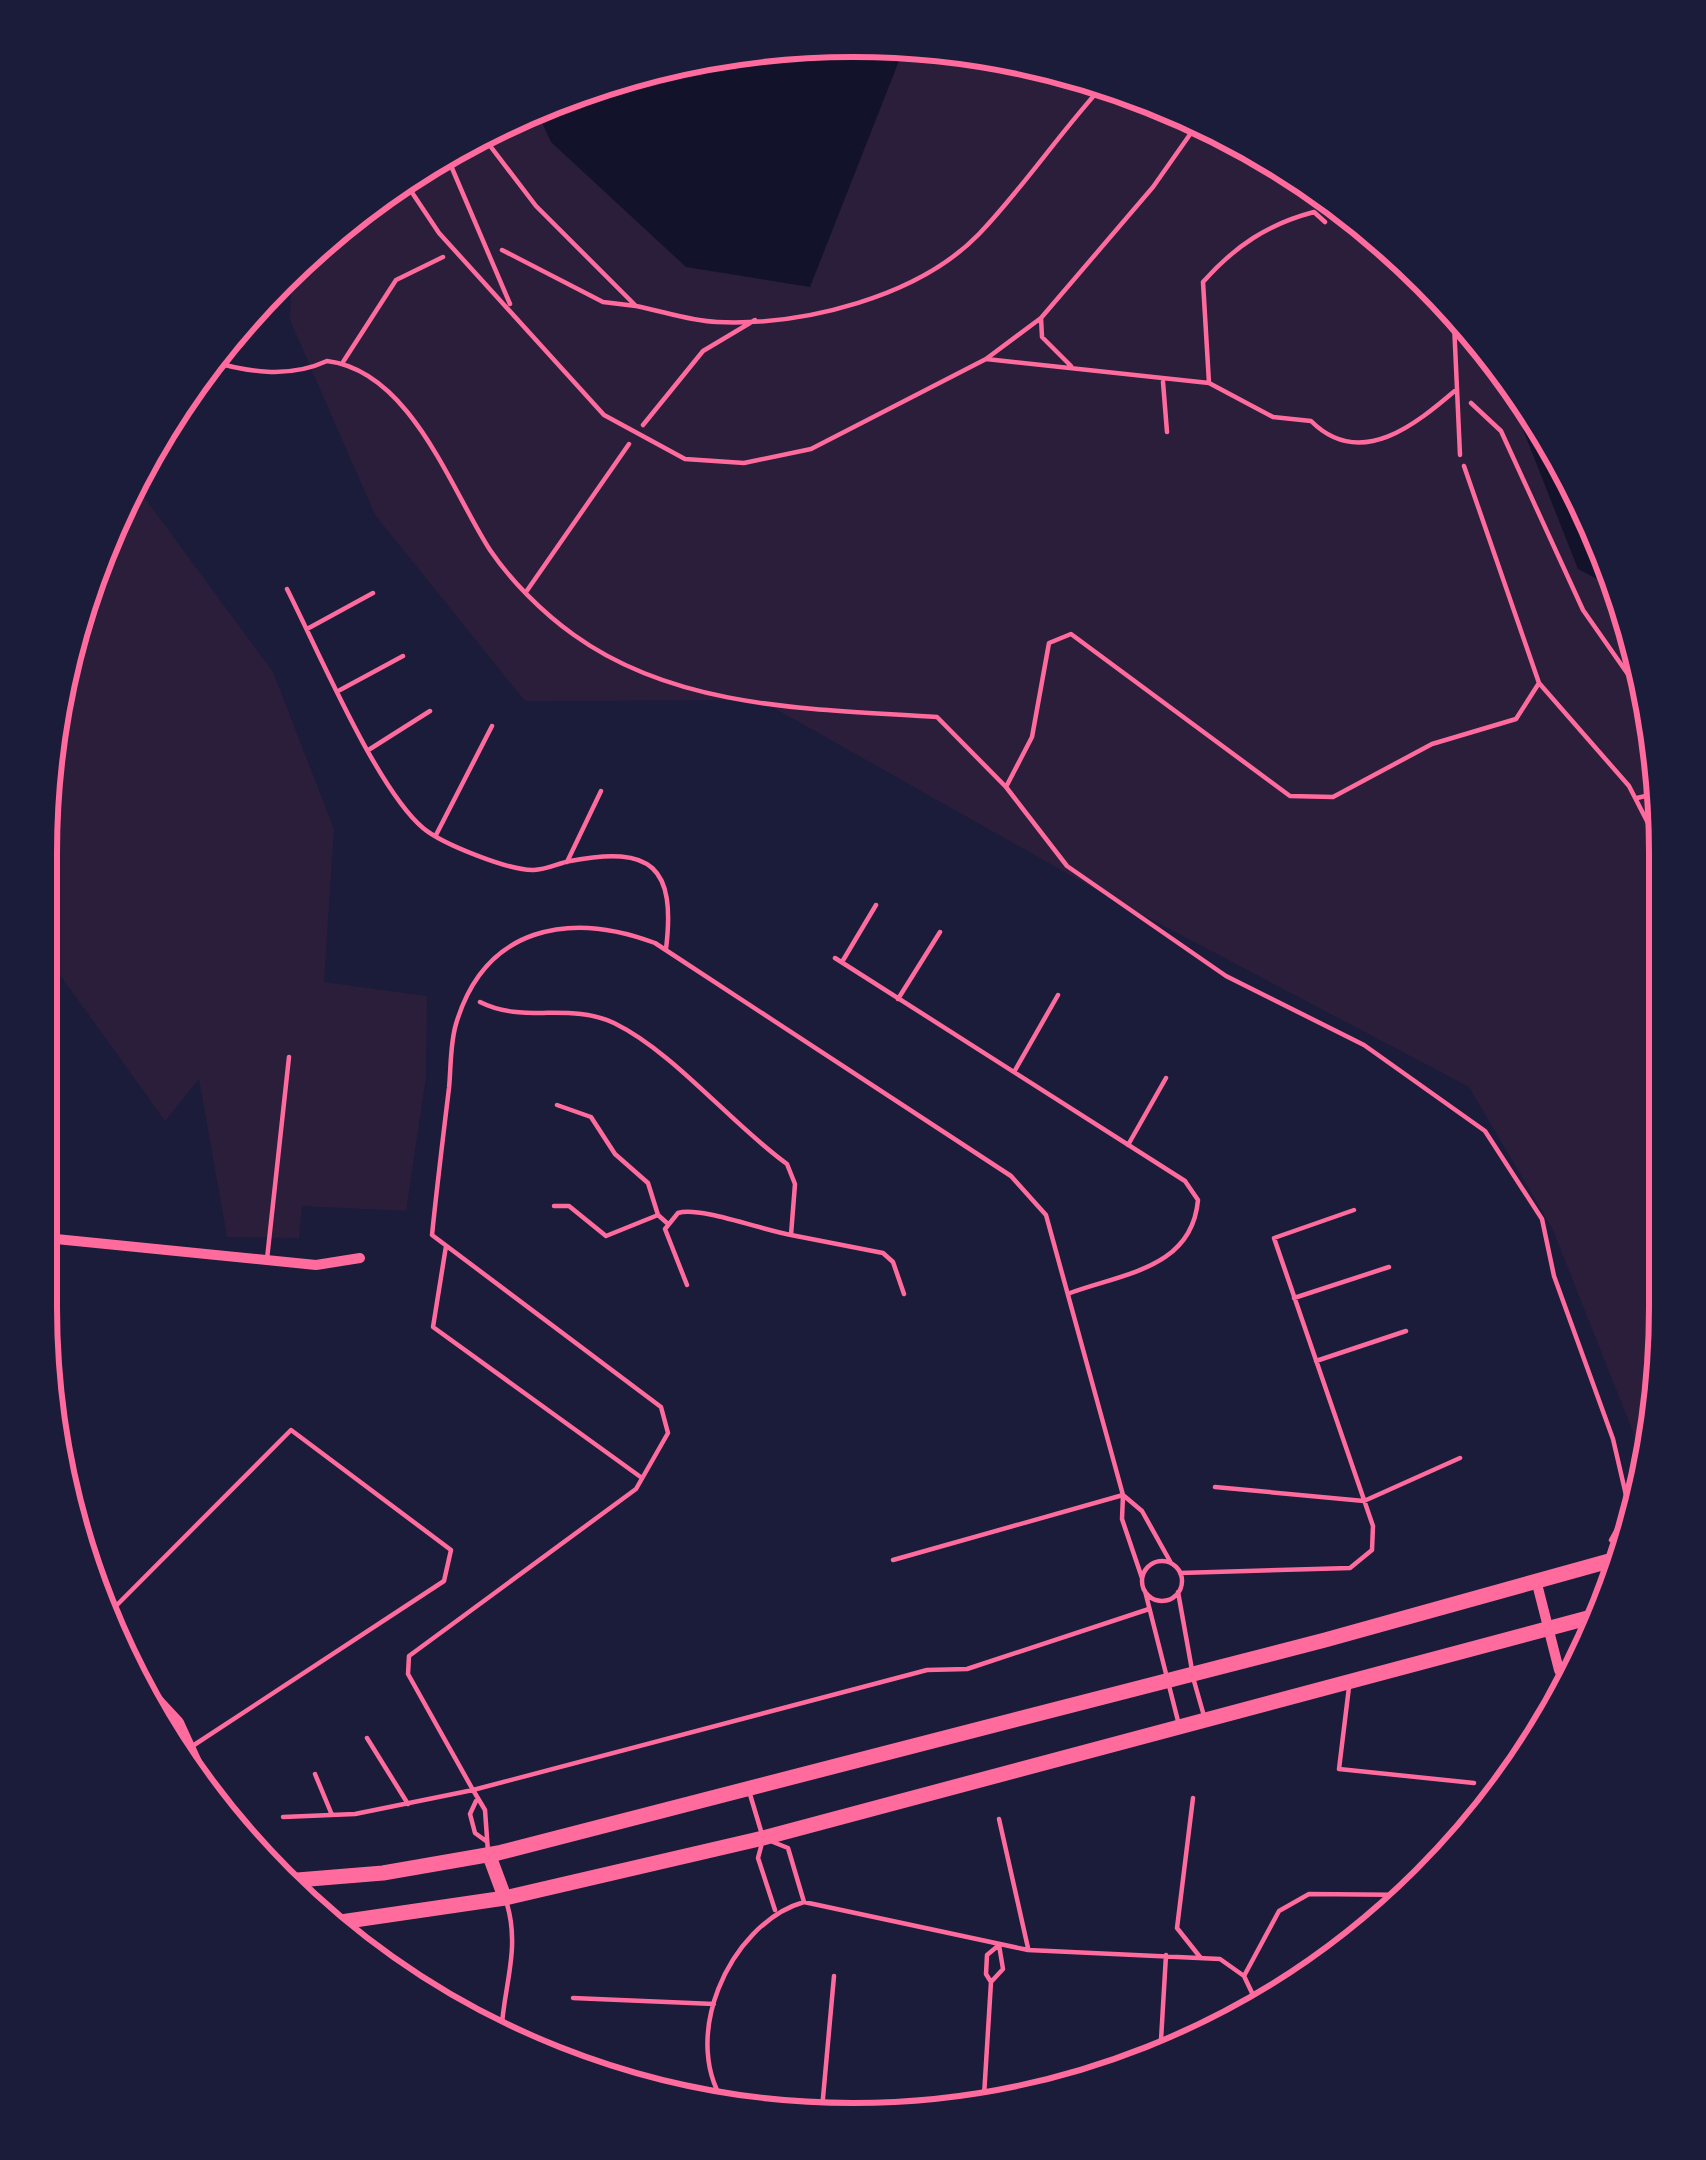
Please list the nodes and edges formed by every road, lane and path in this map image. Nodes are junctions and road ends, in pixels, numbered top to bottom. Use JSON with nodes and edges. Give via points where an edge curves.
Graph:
{"nodes":[{"id":1,"x":1095,"y":95,"type":"edge"},
{"id":2,"x":1191,"y":133,"type":"edge"},
{"id":3,"x":490,"y":145,"type":"edge"},
{"id":4,"x":452,"y":166,"type":"edge"},
{"id":5,"x":412,"y":190,"type":"edge"},
{"id":6,"x":1325,"y":222,"type":"dead end"},
{"id":7,"x":487,"y":250,"type":"junction"},
{"id":8,"x":460,"y":254,"type":"junction"},
{"id":9,"x":636,"y":306,"type":"junction"},
{"id":10,"x":512,"y":310,"type":"junction"},
{"id":11,"x":1040,"y":318,"type":"junction"},
{"id":12,"x":1455,"y":333,"type":"edge"},
{"id":13,"x":986,"y":359,"type":"junction"},
{"id":14,"x":342,"y":363,"type":"junction"},
{"id":15,"x":223,"y":365,"type":"edge"},
{"id":16,"x":1076,"y":369,"type":"junction"},
{"id":17,"x":1163,"y":382,"type":"junction"},
{"id":18,"x":1209,"y":383,"type":"junction"},
{"id":19,"x":1457,"y":389,"type":"junction"},
{"id":20,"x":1167,"y":432,"type":"dead end"},
{"id":21,"x":1460,"y":455,"type":"joint"},
{"id":22,"x":287,"y":590,"type":"dead end"},
{"id":23,"x":374,"y":593,"type":"dead end"},
{"id":24,"x":308,"y":629,"type":"junction"},
{"id":25,"x":403,"y":656,"type":"dead end"},
{"id":26,"x":1628,"y":674,"type":"edge"},
{"id":27,"x":1539,"y":683,"type":"junction"},
{"id":28,"x":340,"y":690,"type":"junction"},
{"id":29,"x":430,"y":711,"type":"dead end"},
{"id":30,"x":492,"y":726,"type":"dead end"},
{"id":31,"x":370,"y":749,"type":"junction"},
{"id":32,"x":1006,"y":787,"type":"junction"},
{"id":33,"x":602,"y":791,"type":"dead end"},
{"id":34,"x":1646,"y":795,"type":"edge"},
{"id":35,"x":1635,"y":798,"type":"junction"},
{"id":36,"x":1648,"y":823,"type":"edge"},
{"id":37,"x":436,"y":836,"type":"junction"},
{"id":38,"x":567,"y":862,"type":"junction"},
{"id":39,"x":876,"y":905,"type":"dead end"},
{"id":40,"x":940,"y":932,"type":"dead end"},
{"id":41,"x":666,"y":949,"type":"junction"},
{"id":42,"x":835,"y":958,"type":"dead end"},
{"id":43,"x":842,"y":962,"type":"junction"},
{"id":44,"x":1058,"y":995,"type":"dead end"},
{"id":45,"x":470,"y":996,"type":"junction"},
{"id":46,"x":898,"y":998,"type":"junction"},
{"id":47,"x":289,"y":1057,"type":"dead end"},
{"id":48,"x":1014,"y":1072,"type":"junction"},
{"id":49,"x":1166,"y":1078,"type":"dead end"},
{"id":50,"x":557,"y":1105,"type":"dead end"},
{"id":51,"x":1128,"y":1145,"type":"junction"},
{"id":52,"x":554,"y":1205,"type":"dead end"},
{"id":53,"x":1354,"y":1210,"type":"dead end"},
{"id":54,"x":658,"y":1215,"type":"junction"},
{"id":55,"x":667,"y":1223,"type":"junction"},
{"id":56,"x":790,"y":1235,"type":"junction"},
{"id":57,"x":57,"y":1240,"type":"edge"},
{"id":58,"x":446,"y":1246,"type":"junction"},
{"id":59,"x":360,"y":1258,"type":"dead end"},
{"id":60,"x":267,"y":1259,"type":"junction"},
{"id":61,"x":1389,"y":1267,"type":"dead end"},
{"id":62,"x":687,"y":1285,"type":"dead end"},
{"id":63,"x":1070,"y":1293,"type":"junction"},
{"id":64,"x":904,"y":1294,"type":"dead end"},
{"id":65,"x":1294,"y":1298,"type":"junction"},
{"id":66,"x":1406,"y":1331,"type":"dead end"},
{"id":67,"x":1316,"y":1361,"type":"junction"},
{"id":68,"x":1460,"y":1458,"type":"dead end"},
{"id":69,"x":643,"y":1478,"type":"junction"},
{"id":70,"x":1215,"y":1487,"type":"dead end"},
{"id":71,"x":1124,"y":1495,"type":"junction"},
{"id":72,"x":1626,"y":1496,"type":"edge"},
{"id":73,"x":1364,"y":1501,"type":"junction"},
{"id":74,"x":1617,"y":1530,"type":"edge"},
{"id":75,"x":1609,"y":1544,"type":"dead end"},
{"id":76,"x":893,"y":1560,"type":"dead end"},
{"id":77,"x":1608,"y":1561,"type":"edge"},
{"id":78,"x":1172,"y":1564,"type":"junction"},
{"id":79,"x":1180,"y":1573,"type":"junction"},
{"id":80,"x":1142,"y":1578,"type":"junction"},
{"id":81,"x":1536,"y":1580,"type":"junction"},
{"id":82,"x":1145,"y":1591,"type":"junction"},
{"id":83,"x":1178,"y":1592,"type":"junction"},
{"id":84,"x":116,"y":1606,"type":"edge"},
{"id":85,"x":1149,"y":1609,"type":"junction"},
{"id":86,"x":1585,"y":1619,"type":"edge"},
{"id":87,"x":1549,"y":1628,"type":"junction"},
{"id":88,"x":1562,"y":1668,"type":"edge"},
{"id":89,"x":1193,"y":1674,"type":"junction"},
{"id":90,"x":1169,"y":1681,"type":"junction"},
{"id":91,"x":1349,"y":1682,"type":"junction"},
{"id":92,"x":1205,"y":1718,"type":"junction"},
{"id":93,"x":1179,"y":1725,"type":"junction"},
{"id":94,"x":177,"y":1727,"type":"edge"},
{"id":95,"x":367,"y":1738,"type":"dead end"},
{"id":96,"x":191,"y":1747,"type":"junction"},
{"id":97,"x":192,"y":1750,"type":"edge"},
{"id":98,"x":315,"y":1774,"type":"dead end"},
{"id":99,"x":1474,"y":1783,"type":"dead end"},
{"id":100,"x":473,"y":1790,"type":"junction"},
{"id":101,"x":749,"y":1791,"type":"junction"},
{"id":102,"x":1193,"y":1798,"type":"dead end"},
{"id":103,"x":476,"y":1801,"type":"junction"},
{"id":104,"x":408,"y":1804,"type":"junction"},
{"id":105,"x":332,"y":1815,"type":"junction"},
{"id":106,"x":284,"y":1817,"type":"dead end"},
{"id":107,"x":999,"y":1819,"type":"dead end"},
{"id":108,"x":763,"y":1838,"type":"junction"},
{"id":109,"x":488,"y":1848,"type":"junction"},
{"id":110,"x":301,"y":1880,"type":"edge"},
{"id":111,"x":1389,"y":1895,"type":"edge"},
{"id":112,"x":505,"y":1898,"type":"junction"},
{"id":113,"x":804,"y":1902,"type":"junction"},
{"id":114,"x":775,"y":1910,"type":"junction"},
{"id":115,"x":347,"y":1921,"type":"edge"},
{"id":116,"x":999,"y":1945,"type":"junction"},
{"id":117,"x":1028,"y":1950,"type":"junction"},
{"id":118,"x":1166,"y":1955,"type":"junction"},
{"id":119,"x":1200,"y":1957,"type":"junction"},
{"id":120,"x":834,"y":1976,"type":"dead end"},
{"id":121,"x":1244,"y":1976,"type":"junction"},
{"id":122,"x":991,"y":1982,"type":"junction"},
{"id":123,"x":1253,"y":1995,"type":"edge"},
{"id":124,"x":573,"y":1998,"type":"dead end"},
{"id":125,"x":714,"y":2004,"type":"junction"},
{"id":126,"x":502,"y":2021,"type":"edge"},
{"id":127,"x":1161,"y":2041,"type":"edge"},
{"id":128,"x":718,"y":2091,"type":"edge"},
{"id":129,"x":983,"y":2092,"type":"edge"},
{"id":130,"x":823,"y":2102,"type":"edge"}],
"edges":[{"from":1,"to":9,"type":"path","via":[[979,234],[917,283],[768,319],[716,322]]},
{"from":2,"to":11,"type":"lane"},
{"from":3,"to":9,"type":"path","via":[[536,206]]},
{"from":4,"to":7,"type":"lane"},
{"from":5,"to":8,"type":"lane"},
{"from":6,"to":18,"type":"lane","via":[[1314,212],[1276,222],[1203,282]]},
{"from":7,"to":9,"type":"path","via":[[602,302]]},
{"from":7,"to":10,"type":"lane"},
{"from":8,"to":10,"type":"lane"},
{"from":8,"to":14,"type":"path","via":[[396,280]]},
{"from":10,"to":13,"type":"lane","via":[[604,415],[685,459],[744,463],[811,449]]},
{"from":11,"to":13,"type":"lane"},
{"from":11,"to":16,"type":"lane","via":[[1042,337]]},
{"from":12,"to":19,"type":"lane"},
{"from":13,"to":16,"type":"lane"},
{"from":14,"to":15,"type":"path","via":[[301,373]]},
{"from":14,"to":32,"type":"path","via":[[418,423],[491,551],[574,636],[643,671],[758,705],[937,717]]},
{"from":16,"to":17,"type":"lane"},
{"from":17,"to":18,"type":"lane"},
{"from":17,"to":20,"type":"lane"},
{"from":18,"to":19,"type":"lane","via":[[1273,417],[1312,421],[1324,433],[1358,441],[1399,437]]},
{"from":19,"to":21,"type":"lane"},
{"from":19,"to":26,"type":"path","via":[[1501,431],[1583,610]]},
{"from":21,"to":27,"type":"path"},
{"from":22,"to":24,"type":"lane"},
{"from":23,"to":24,"type":"lane"},
{"from":24,"to":28,"type":"lane"},
{"from":25,"to":28,"type":"lane"},
{"from":27,"to":32,"type":"path","via":[[1516,718],[1432,744],[1333,796],[1290,796],[1071,634],[1049,643],[1032,737]]},
{"from":27,"to":35,"type":"path"},
{"from":28,"to":31,"type":"lane"},
{"from":29,"to":31,"type":"lane"},
{"from":30,"to":37,"type":"lane"},
{"from":31,"to":37,"type":"lane","via":[[395,797]]},
{"from":32,"to":72,"type":"path","via":[[1067,866],[1130,913],[1226,976],[1364,1046],[1484,1131],[1542,1219]]},
{"from":33,"to":38,"type":"lane"},
{"from":34,"to":35,"type":"path"},
{"from":35,"to":36,"type":"path"},
{"from":37,"to":38,"type":"lane","via":[[534,870]]},
{"from":38,"to":41,"type":"lane","via":[[614,854],[647,862],[666,880]]},
{"from":39,"to":43,"type":"lane"},
{"from":40,"to":46,"type":"lane"},
{"from":41,"to":45,"type":"lane","via":[[609,926],[566,925],[512,947],[480,974]]},
{"from":41,"to":63,"type":"lane","via":[[1011,1176],[1046,1215]]},
{"from":42,"to":43,"type":"lane"},
{"from":43,"to":46,"type":"lane"},
{"from":44,"to":48,"type":"lane"},
{"from":45,"to":56,"type":"path","via":[[505,1014],[618,1024],[794,1173]]},
{"from":45,"to":58,"type":"lane","via":[[456,1025],[431,1235]]},
{"from":46,"to":48,"type":"lane"},
{"from":47,"to":60,"type":"lane"},
{"from":48,"to":51,"type":"lane"},
{"from":49,"to":51,"type":"lane"},
{"from":50,"to":54,"type":"path","via":[[591,1117],[615,1154],[648,1183]]},
{"from":51,"to":63,"type":"lane","via":[[1185,1181],[1198,1200],[1196,1227],[1170,1257]]},
{"from":52,"to":54,"type":"path","via":[[569,1206],[606,1236]]},
{"from":53,"to":65,"type":"lane","via":[[1274,1238]]},
{"from":54,"to":55,"type":"path"},
{"from":55,"to":56,"type":"path","via":[[692,1209]]},
{"from":55,"to":62,"type":"path"},
{"from":56,"to":64,"type":"path","via":[[883,1253]]},
{"from":57,"to":60,"type":"street"},
{"from":58,"to":69,"type":"lane","via":[[433,1327]]},
{"from":58,"to":69,"type":"lane","via":[[661,1407],[668,1433]]},
{"from":59,"to":60,"type":"street","via":[[316,1265]]},
{"from":61,"to":65,"type":"lane"},
{"from":63,"to":71,"type":"lane"},
{"from":65,"to":67,"type":"lane"},
{"from":66,"to":67,"type":"lane"},
{"from":67,"to":73,"type":"lane"},
{"from":68,"to":73,"type":"lane"},
{"from":69,"to":100,"type":"lane","via":[[409,1656],[408,1674]]},
{"from":70,"to":73,"type":"lane"},
{"from":71,"to":76,"type":"lane"},
{"from":71,"to":78,"type":"lane"},
{"from":71,"to":80,"type":"lane","via":[[1122,1519]]},
{"from":73,"to":79,"type":"lane","via":[[1372,1550],[1350,1568]]},
{"from":74,"to":75,"type":"path"},
{"from":77,"to":81,"type":"main road"},
{"from":78,"to":79,"type":"lane"},
{"from":78,"to":80,"type":"lane","via":[[1154,1563]]},
{"from":79,"to":83,"type":"lane"},
{"from":80,"to":82,"type":"lane"},
{"from":81,"to":87,"type":"street"},
{"from":81,"to":89,"type":"main road"},
{"from":82,"to":83,"type":"lane","via":[[1161,1601]]},
{"from":82,"to":85,"type":"lane"},
{"from":83,"to":89,"type":"lane"},
{"from":84,"to":96,"type":"lane","via":[[291,1430],[451,1550],[444,1581]]},
{"from":85,"to":90,"type":"lane"},
{"from":85,"to":100,"type":"lane","via":[[967,1669],[927,1670]]},
{"from":86,"to":87,"type":"main road"},
{"from":87,"to":88,"type":"street"},
{"from":87,"to":91,"type":"main road"},
{"from":89,"to":90,"type":"main road"},
{"from":89,"to":92,"type":"lane"},
{"from":90,"to":93,"type":"lane"},
{"from":90,"to":101,"type":"main road"},
{"from":91,"to":92,"type":"main road"},
{"from":91,"to":99,"type":"lane","via":[[1339,1769]]},
{"from":92,"to":93,"type":"main road"},
{"from":93,"to":108,"type":"main road"},
{"from":94,"to":96,"type":"street"},
{"from":95,"to":104,"type":"lane"},
{"from":96,"to":97,"type":"street"},
{"from":98,"to":105,"type":"lane"},
{"from":100,"to":103,"type":"lane"},
{"from":100,"to":104,"type":"lane"},
{"from":101,"to":108,"type":"lane"},
{"from":101,"to":109,"type":"main road"},
{"from":102,"to":119,"type":"lane","via":[[1178,1928]]},
{"from":103,"to":109,"type":"lane","via":[[485,1810]]},
{"from":103,"to":109,"type":"lane","via":[[470,1814]]},
{"from":104,"to":105,"type":"lane"},
{"from":105,"to":106,"type":"lane"},
{"from":107,"to":117,"type":"lane"},
{"from":108,"to":112,"type":"main road"},
{"from":108,"to":113,"type":"lane","via":[[788,1848]]},
{"from":108,"to":114,"type":"lane","via":[[758,1858]]},
{"from":109,"to":110,"type":"main road","via":[[383,1874]]},
{"from":109,"to":112,"type":"street"},
{"from":111,"to":121,"type":"lane","via":[[1309,1894],[1280,1911]]},
{"from":112,"to":115,"type":"main road"},
{"from":112,"to":126,"type":"lane","via":[[514,1926]]},
{"from":113,"to":114,"type":"lane"},
{"from":113,"to":116,"type":"lane"},
{"from":114,"to":125,"type":"lane","via":[[739,1947]]},
{"from":116,"to":117,"type":"lane"},
{"from":116,"to":122,"type":"lane","via":[[1003,1969]]},
{"from":116,"to":122,"type":"lane","via":[[987,1954]]},
{"from":117,"to":118,"type":"lane"},
{"from":118,"to":119,"type":"lane"},
{"from":118,"to":127,"type":"lane"},
{"from":119,"to":121,"type":"lane","via":[[1220,1959]]},
{"from":120,"to":130,"type":"lane"},
{"from":121,"to":123,"type":"lane"},
{"from":122,"to":129,"type":"lane"},
{"from":124,"to":125,"type":"lane"},
{"from":125,"to":128,"type":"lane","via":[[706,2070]]}]}
